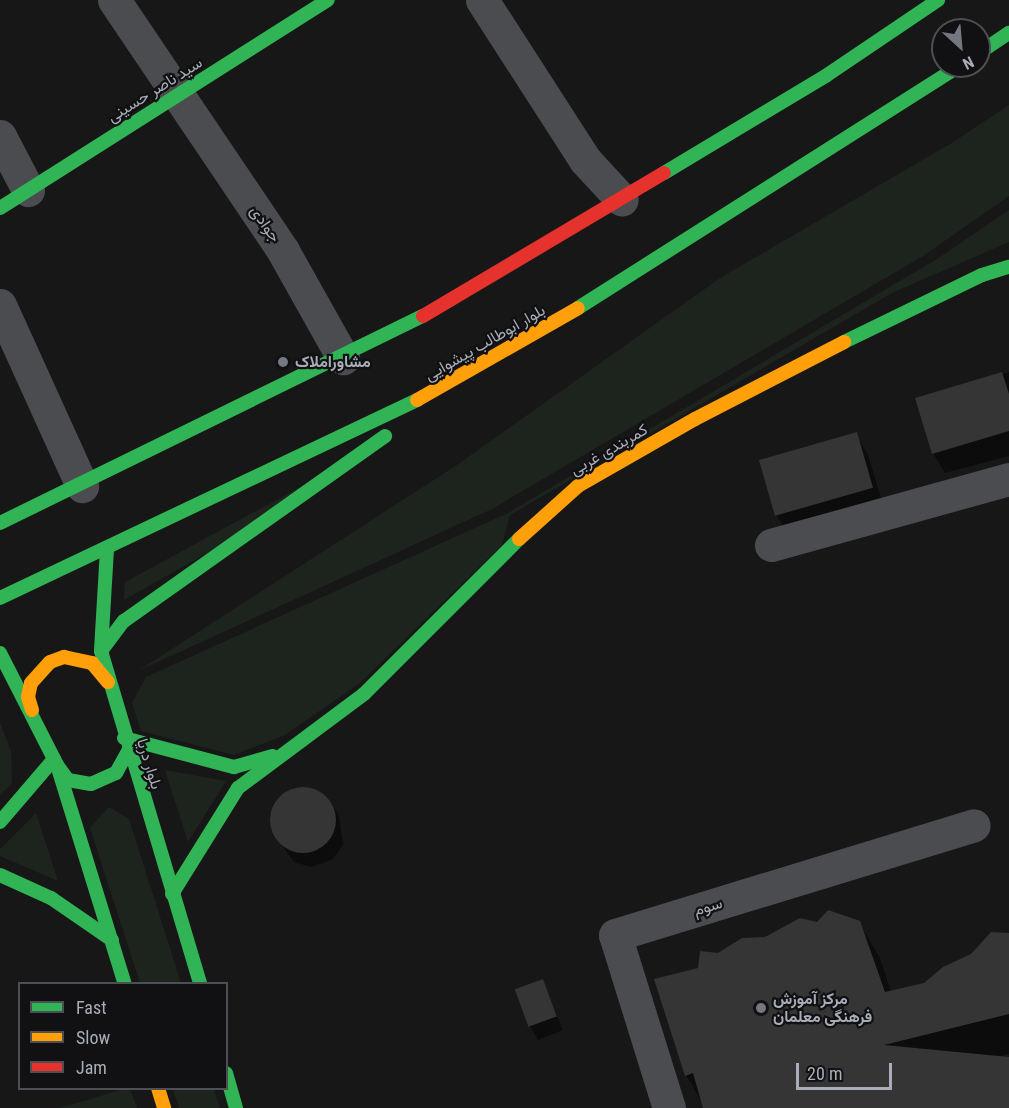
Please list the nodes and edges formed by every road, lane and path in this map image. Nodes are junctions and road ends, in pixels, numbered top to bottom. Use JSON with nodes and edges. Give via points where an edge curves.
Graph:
{"nodes":[{"id":1,"x":114,"y":0,"type":"edge"},
{"id":2,"x":328,"y":0,"type":"edge"},
{"id":3,"x":482,"y":0,"type":"edge"},
{"id":4,"x":938,"y":0,"type":"edge"},
{"id":5,"x":1009,"y":33,"type":"edge"},
{"id":6,"x":991,"y":45,"type":"edge"},
{"id":7,"x":940,"y":78,"type":"edge"},
{"id":8,"x":176,"y":97,"type":"junction"},
{"id":9,"x":0,"y":136,"type":"edge"},
{"id":10,"x":28,"y":190,"type":"junction"},
{"id":11,"x":622,"y":200,"type":"junction"},
{"id":12,"x":0,"y":208,"type":"edge"},
{"id":13,"x":1009,"y":267,"type":"edge"},
{"id":14,"x":0,"y":304,"type":"edge"},
{"id":15,"x":496,"y":357,"type":"junction"},
{"id":16,"x":343,"y":358,"type":"junction"},
{"id":17,"x":1009,"y":479,"type":"edge"},
{"id":18,"x":82,"y":486,"type":"junction"},
{"id":19,"x":0,"y":523,"type":"edge"},
{"id":20,"x":771,"y":545,"type":"dead end"},
{"id":21,"x":106,"y":549,"type":"junction"},
{"id":22,"x":0,"y":598,"type":"edge"},
{"id":23,"x":101,"y":651,"type":"junction"},
{"id":24,"x":0,"y":653,"type":"edge"},
{"id":25,"x":108,"y":682,"type":"junction"},
{"id":26,"x":32,"y":710,"type":"junction"},
{"id":27,"x":126,"y":745,"type":"junction"},
{"id":28,"x":288,"y":751,"type":"junction"},
{"id":29,"x":55,"y":762,"type":"junction"},
{"id":30,"x":0,"y":822,"type":"edge"},
{"id":31,"x":974,"y":825,"type":"dead end"},
{"id":32,"x":0,"y":875,"type":"edge"},
{"id":33,"x":172,"y":894,"type":"junction"},
{"id":34,"x":112,"y":940,"type":"junction"},
{"id":35,"x":125,"y":982,"type":"edge"},
{"id":36,"x":199,"y":982,"type":"edge"},
{"id":37,"x":228,"y":1080,"type":"edge"},
{"id":38,"x":158,"y":1090,"type":"edge"},
{"id":39,"x":164,"y":1108,"type":"edge"},
{"id":40,"x":236,"y":1108,"type":"edge"},
{"id":41,"x":669,"y":1108,"type":"edge"}],
"edges":[{"from":1,"to":8,"type":"street","name":"جوادی"},
{"from":2,"to":8,"type":"main road","name":"سید ناصر حسینی"},
{"from":3,"to":11,"type":"street","via":[[585,160]]},
{"from":4,"to":11,"type":"main road","via":[[827,75]]},
{"from":5,"to":6,"type":"main road"},
{"from":7,"to":15,"type":"main road","name":"بلوار ابوطالب پیشوایی","via":[[658,260]]},
{"from":8,"to":10,"type":"main road","name":"سید ناصر حسینی"},
{"from":8,"to":16,"type":"street","name":"جوادی","via":[[283,251]]},
{"from":9,"to":10,"type":"street"},
{"from":10,"to":12,"type":"main road","name":"سید ناصر حسینی"},
{"from":11,"to":16,"type":"main road","via":[[447,303]]},
{"from":13,"to":28,"type":"main road","name":"کمربندی غربی","via":[[982,275],[694,419],[578,486],[520,538],[364,694]]},
{"from":14,"to":18,"type":"street"},
{"from":15,"to":21,"type":"main road","name":"بلوار ابوطالب پیشوایی","via":[[359,431]]},
{"from":15,"to":23,"type":"main road","via":[[124,621]]},
{"from":16,"to":18,"type":"main road"},
{"from":17,"to":20,"type":"street"},
{"from":18,"to":19,"type":"main road"},
{"from":21,"to":22,"type":"main road","name":"بلوار ابوطالب پیشوایی"},
{"from":21,"to":23,"type":"main road","name":"بلوار دریا"},
{"from":23,"to":25,"type":"main road","name":"بلوار دریا"},
{"from":24,"to":26,"type":"main road"},
{"from":25,"to":26,"type":"main road","via":[[103,672],[85,660],[64,657],[50,662],[31,683],[28,697]]},
{"from":25,"to":27,"type":"main road","name":"بلوار دریا"},
{"from":26,"to":29,"type":"main road"},
{"from":27,"to":28,"type":"main road","via":[[234,767]]},
{"from":27,"to":29,"type":"main road","via":[[116,773],[92,783],[68,780]]},
{"from":27,"to":33,"type":"main road","name":"بلوار دریا"},
{"from":28,"to":33,"type":"main road","name":"کمربندی غربی","via":[[238,788]]},
{"from":29,"to":30,"type":"main road"},
{"from":29,"to":34,"type":"main road"},
{"from":31,"to":41,"type":"street","name":"سوم","via":[[615,935]]},
{"from":32,"to":34,"type":"main road","via":[[51,898]]},
{"from":33,"to":36,"type":"main road","name":"بلوار دریا"},
{"from":34,"to":35,"type":"main road"},
{"from":37,"to":40,"type":"main road"},
{"from":38,"to":39,"type":"main road"}]}
